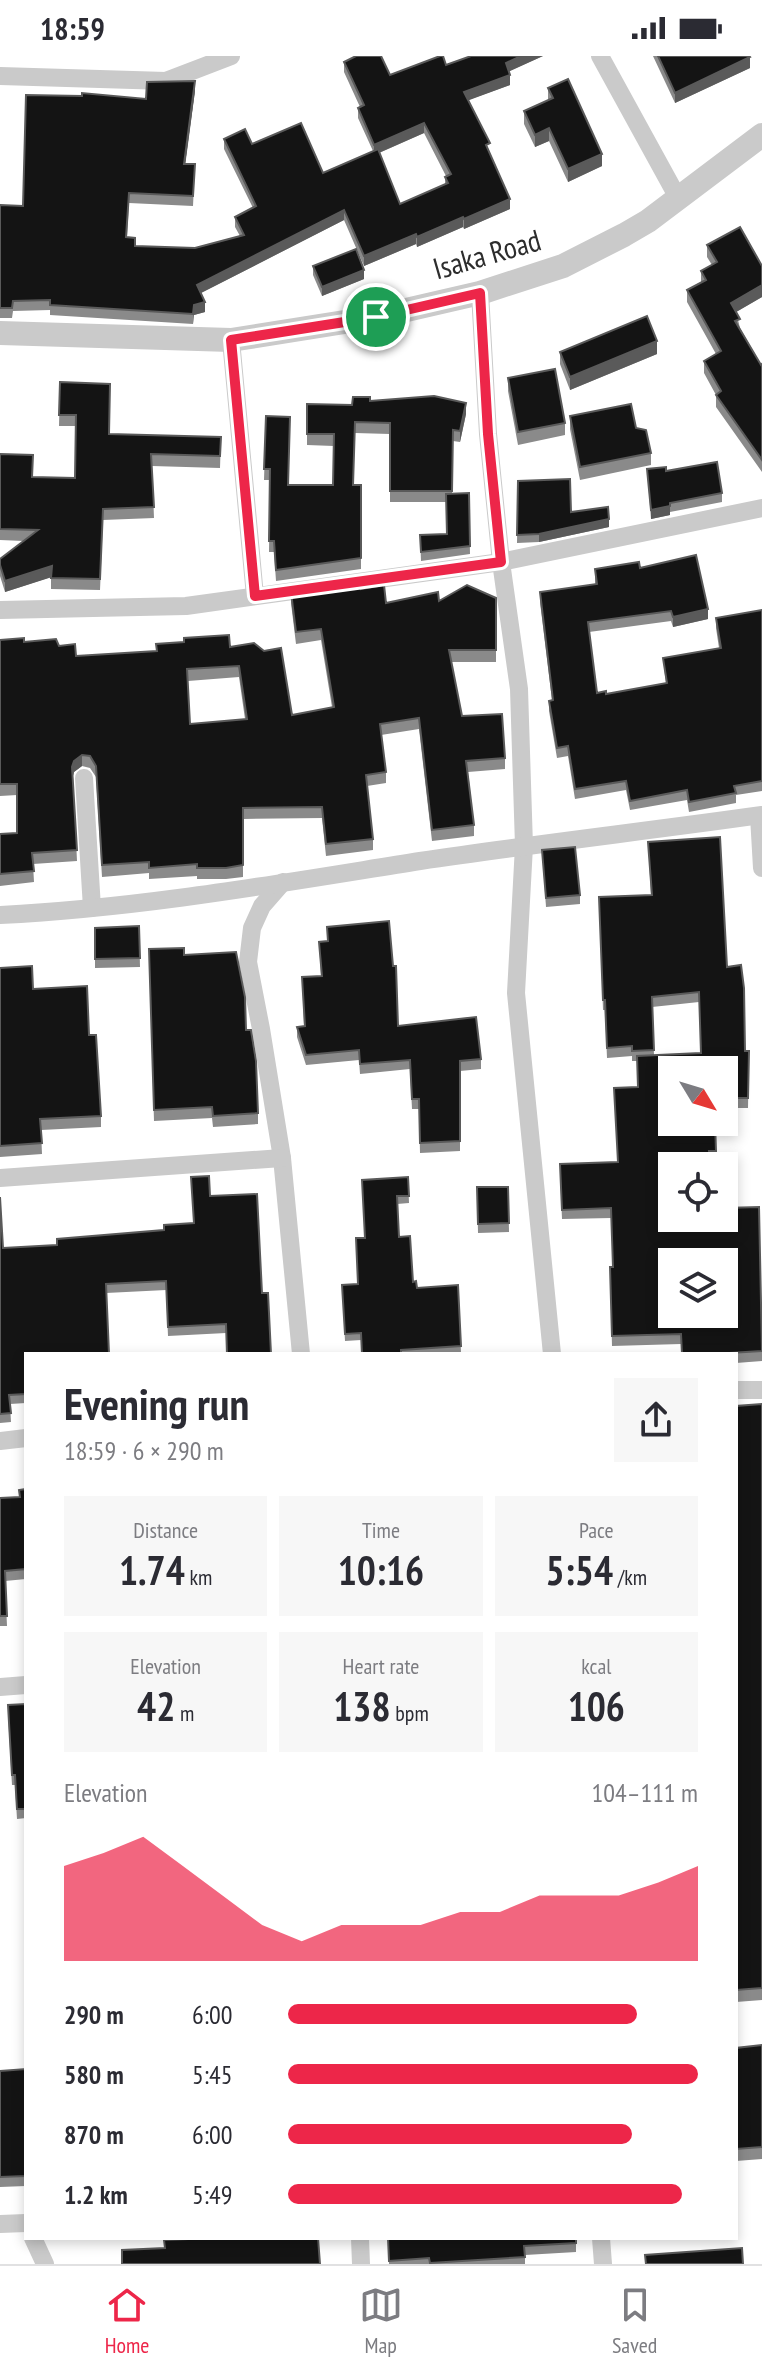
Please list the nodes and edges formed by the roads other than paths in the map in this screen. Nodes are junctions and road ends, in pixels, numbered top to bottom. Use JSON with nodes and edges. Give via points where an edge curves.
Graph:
{"nodes":[{"id":1,"x":231,"y":56,"type":"edge"},
{"id":2,"x":600,"y":56,"type":"edge"},
{"id":3,"x":0,"y":76,"type":"edge"},
{"id":4,"x":762,"y":135,"type":"edge"},
{"id":5,"x":678,"y":198,"type":"junction"},
{"id":6,"x":480,"y":293,"type":"junction"},
{"id":7,"x":0,"y":333,"type":"edge"},
{"id":8,"x":231,"y":340,"type":"junction"},
{"id":9,"x":762,"y":508,"type":"edge"},
{"id":10,"x":501,"y":562,"type":"junction"},
{"id":11,"x":255,"y":596,"type":"junction"},
{"id":12,"x":0,"y":610,"type":"edge"},
{"id":13,"x":84,"y":778,"type":"dead end"},
{"id":14,"x":761,"y":816,"type":"edge"},
{"id":15,"x":524,"y":846,"type":"junction"},
{"id":16,"x":762,"y":868,"type":"edge"},
{"id":17,"x":283,"y":882,"type":"junction"},
{"id":18,"x":92,"y":908,"type":"junction"},
{"id":19,"x":0,"y":915,"type":"edge"},
{"id":20,"x":282,"y":1158,"type":"junction"},
{"id":21,"x":0,"y":1178,"type":"edge"},
{"id":22,"x":301,"y":1352,"type":"edge"},
{"id":23,"x":552,"y":1352,"type":"edge"},
{"id":24,"x":738,"y":1390,"type":"edge"},
{"id":25,"x":762,"y":1390,"type":"edge"},
{"id":26,"x":24,"y":1438,"type":"edge"},
{"id":27,"x":0,"y":1441,"type":"edge"},
{"id":28,"x":24,"y":1685,"type":"edge"},
{"id":29,"x":0,"y":1687,"type":"edge"},
{"id":30,"x":24,"y":2223,"type":"edge"},
{"id":31,"x":0,"y":2224,"type":"edge"},
{"id":32,"x":34,"y":2240,"type":"edge"},
{"id":33,"x":360,"y":2240,"type":"edge"},
{"id":34,"x":601,"y":2240,"type":"edge"},
{"id":35,"x":45,"y":2264,"type":"edge"},
{"id":36,"x":361,"y":2264,"type":"edge"},
{"id":37,"x":603,"y":2264,"type":"edge"}],
"edges":[{"from":1,"to":3,"type":"street","via":[[166,81]]},
{"from":2,"to":5,"type":"street"},
{"from":4,"to":5,"type":"street","name":"Isaka Road"},
{"from":5,"to":6,"type":"street","name":"Isaka Road","via":[[648,221],[563,266]]},
{"from":6,"to":8,"type":"street","name":"Isaka Road","via":[[376,317]]},
{"from":6,"to":10,"type":"street"},
{"from":7,"to":8,"type":"street","name":"Isaka Road"},
{"from":8,"to":11,"type":"street"},
{"from":9,"to":10,"type":"street"},
{"from":10,"to":11,"type":"street"},
{"from":10,"to":15,"type":"street","via":[[519,689]]},
{"from":11,"to":12,"type":"street","via":[[186,606]]},
{"from":13,"to":18,"type":"street"},
{"from":14,"to":15,"type":"street"},
{"from":14,"to":16,"type":"street"},
{"from":15,"to":17,"type":"street"},
{"from":15,"to":23,"type":"street","via":[[516,993]]},
{"from":17,"to":18,"type":"street"},
{"from":17,"to":20,"type":"street","via":[[262,906],[252,928],[248,962]]},
{"from":18,"to":19,"type":"street"},
{"from":20,"to":21,"type":"street"},
{"from":20,"to":22,"type":"street"},
{"from":24,"to":25,"type":"street"},
{"from":26,"to":27,"type":"street"},
{"from":28,"to":29,"type":"street"},
{"from":30,"to":31,"type":"street"},
{"from":32,"to":35,"type":"street"},
{"from":33,"to":36,"type":"street"},
{"from":34,"to":37,"type":"street"}]}
